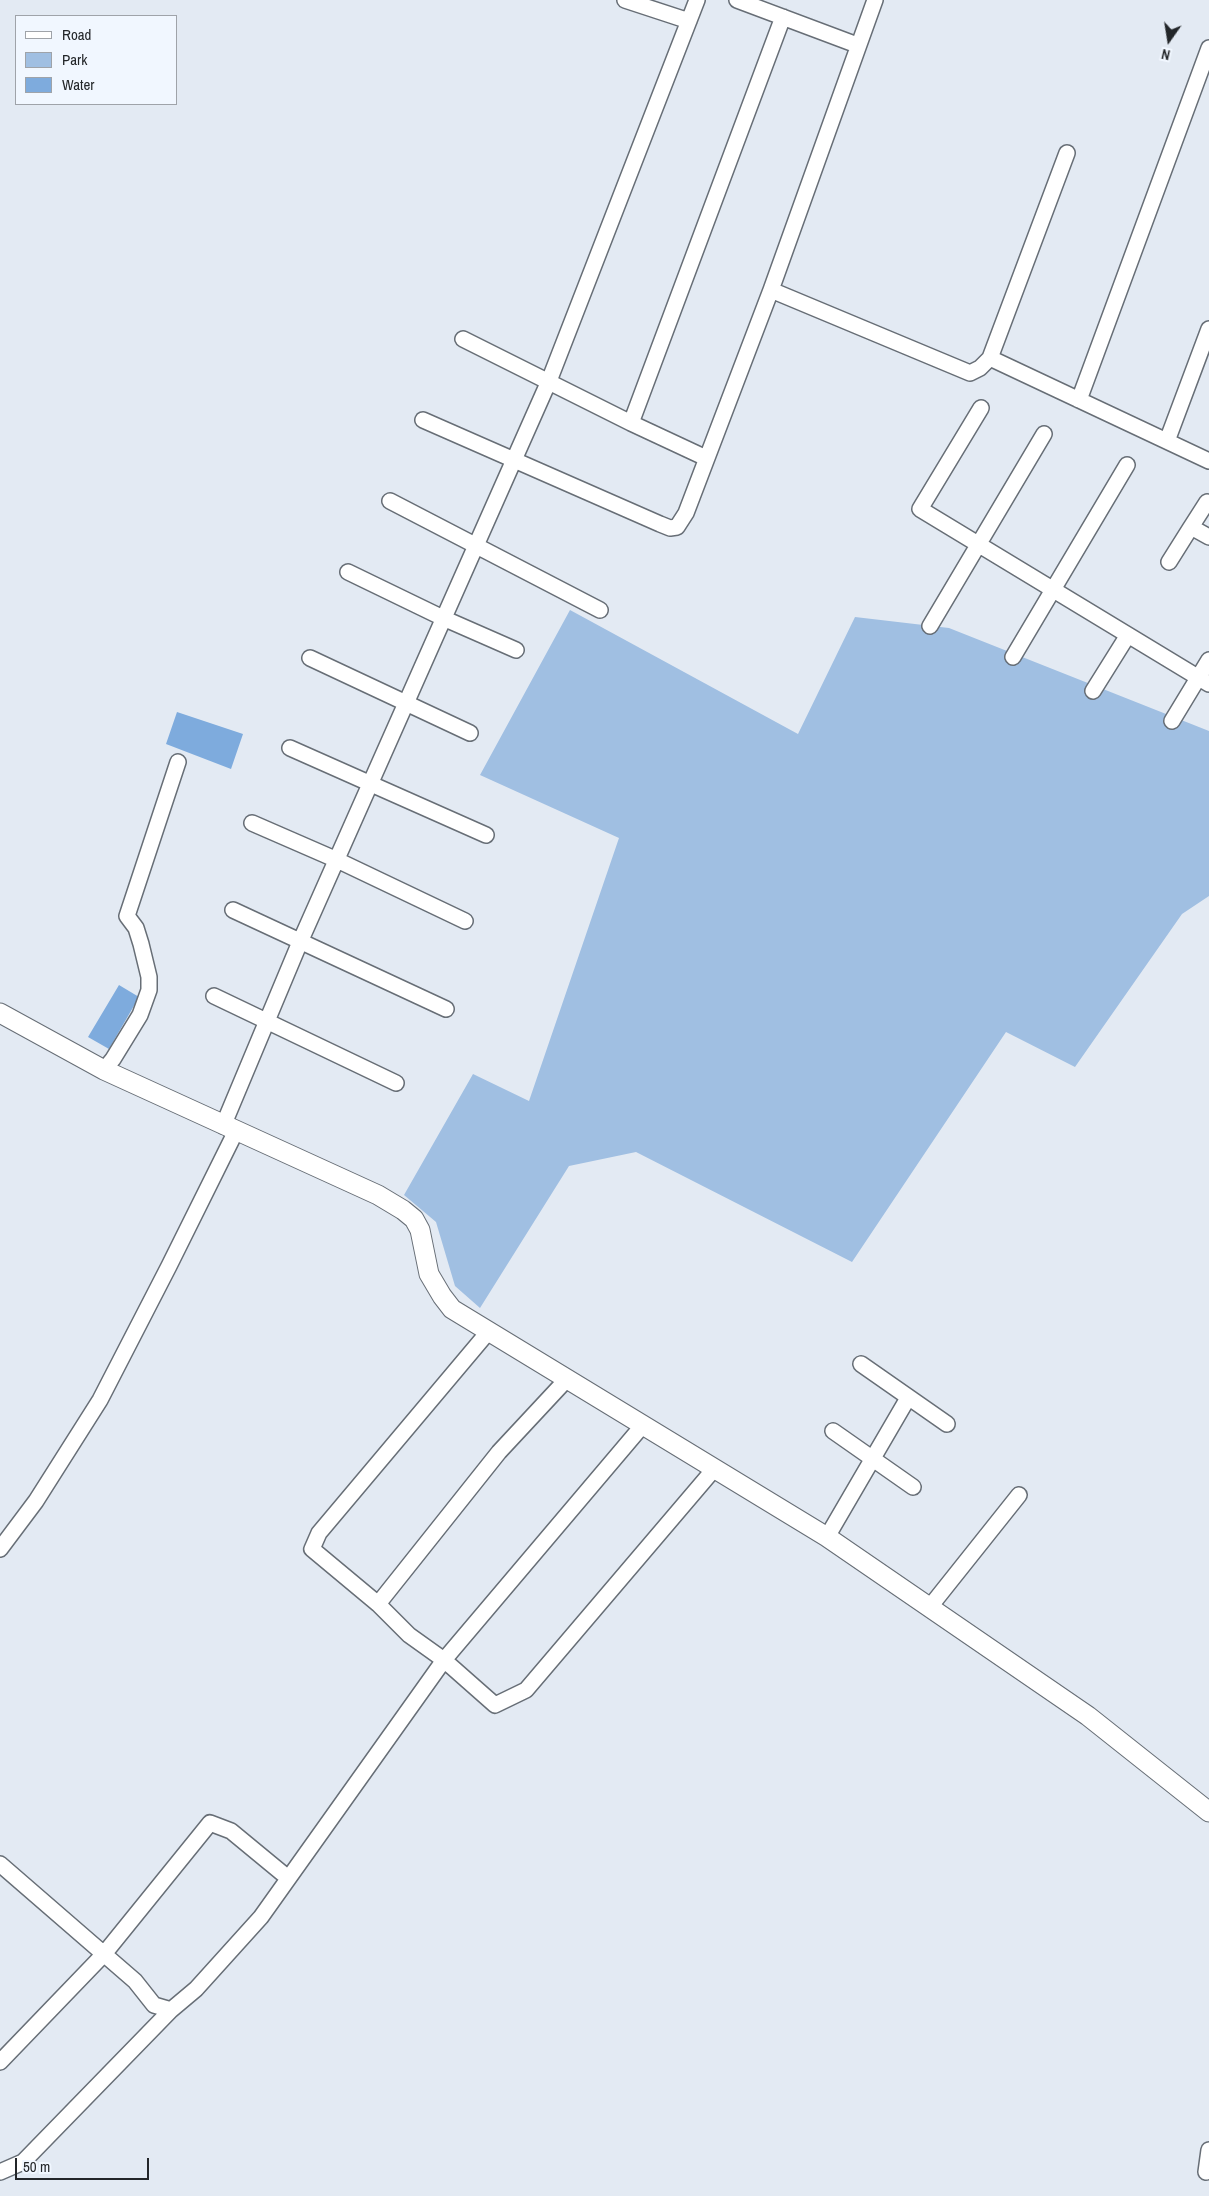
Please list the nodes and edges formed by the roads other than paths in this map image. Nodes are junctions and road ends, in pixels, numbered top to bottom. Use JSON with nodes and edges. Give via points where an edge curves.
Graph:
{"nodes":[{"id":1,"x":625,"y":0,"type":"edge"},
{"id":2,"x":697,"y":0,"type":"edge"},
{"id":3,"x":737,"y":0,"type":"edge"},
{"id":4,"x":875,"y":0,"type":"edge"},
{"id":5,"x":782,"y":17,"type":"junction"},
{"id":6,"x":689,"y":22,"type":"junction"},
{"id":7,"x":857,"y":46,"type":"junction"},
{"id":8,"x":1209,"y":48,"type":"edge"},
{"id":9,"x":1067,"y":153,"type":"dead end"},
{"id":10,"x":771,"y":290,"type":"junction"},
{"id":11,"x":1209,"y":329,"type":"edge"},
{"id":12,"x":463,"y":339,"type":"dead end"},
{"id":13,"x":990,"y":358,"type":"junction"},
{"id":14,"x":549,"y":381,"type":"junction"},
{"id":15,"x":1079,"y":400,"type":"junction"},
{"id":16,"x":981,"y":408,"type":"dead end"},
{"id":17,"x":423,"y":420,"type":"dead end"},
{"id":18,"x":631,"y":423,"type":"junction"},
{"id":19,"x":1044,"y":434,"type":"dead end"},
{"id":20,"x":1167,"y":441,"type":"junction"},
{"id":21,"x":706,"y":458,"type":"junction"},
{"id":22,"x":514,"y":460,"type":"junction"},
{"id":23,"x":1209,"y":460,"type":"edge"},
{"id":24,"x":1127,"y":465,"type":"dead end"},
{"id":25,"x":390,"y":500,"type":"dead end"},
{"id":26,"x":1207,"y":502,"type":"dead end"},
{"id":27,"x":1191,"y":527,"type":"junction"},
{"id":28,"x":1209,"y":537,"type":"edge"},
{"id":29,"x":978,"y":544,"type":"junction"},
{"id":30,"x":476,"y":545,"type":"junction"},
{"id":31,"x":1169,"y":562,"type":"dead end"},
{"id":32,"x":348,"y":572,"type":"dead end"},
{"id":33,"x":1053,"y":590,"type":"junction"},
{"id":34,"x":600,"y":610,"type":"dead end"},
{"id":35,"x":443,"y":618,"type":"junction"},
{"id":36,"x":930,"y":626,"type":"dead end"},
{"id":37,"x":1128,"y":635,"type":"junction"},
{"id":38,"x":516,"y":650,"type":"dead end"},
{"id":39,"x":1013,"y":657,"type":"dead end"},
{"id":40,"x":310,"y":658,"type":"dead end"},
{"id":41,"x":1209,"y":660,"type":"edge"},
{"id":42,"x":1204,"y":681,"type":"edge"},
{"id":43,"x":1093,"y":691,"type":"dead end"},
{"id":44,"x":406,"y":703,"type":"junction"},
{"id":45,"x":1172,"y":721,"type":"dead end"},
{"id":46,"x":470,"y":733,"type":"dead end"},
{"id":47,"x":290,"y":748,"type":"dead end"},
{"id":48,"x":178,"y":762,"type":"dead end"},
{"id":49,"x":370,"y":784,"type":"junction"},
{"id":50,"x":252,"y":822,"type":"dead end"},
{"id":51,"x":486,"y":835,"type":"dead end"},
{"id":52,"x":337,"y":860,"type":"junction"},
{"id":53,"x":233,"y":910,"type":"dead end"},
{"id":54,"x":465,"y":921,"type":"dead end"},
{"id":55,"x":300,"y":942,"type":"junction"},
{"id":56,"x":214,"y":996,"type":"dead end"},
{"id":57,"x":446,"y":1009,"type":"dead end"},
{"id":58,"x":2,"y":1019,"type":"edge"},
{"id":59,"x":267,"y":1020,"type":"junction"},
{"id":60,"x":104,"y":1070,"type":"junction"},
{"id":61,"x":396,"y":1083,"type":"dead end"},
{"id":62,"x":229,"y":1128,"type":"junction"},
{"id":63,"x":489,"y":1331,"type":"junction"},
{"id":64,"x":861,"y":1364,"type":"dead end"},
{"id":65,"x":567,"y":1379,"type":"junction"},
{"id":66,"x":908,"y":1398,"type":"junction"},
{"id":67,"x":947,"y":1424,"type":"dead end"},
{"id":68,"x":643,"y":1425,"type":"junction"},
{"id":69,"x":833,"y":1431,"type":"dead end"},
{"id":70,"x":873,"y":1458,"type":"junction"},
{"id":71,"x":715,"y":1468,"type":"junction"},
{"id":72,"x":912,"y":1487,"type":"dead end"},
{"id":73,"x":1019,"y":1495,"type":"dead end"},
{"id":74,"x":827,"y":1537,"type":"junction"},
{"id":75,"x":0,"y":1549,"type":"edge"},
{"id":76,"x":378,"y":1604,"type":"junction"},
{"id":77,"x":929,"y":1608,"type":"junction"},
{"id":78,"x":444,"y":1660,"type":"junction"},
{"id":79,"x":1209,"y":1812,"type":"edge"},
{"id":80,"x":0,"y":1864,"type":"edge"},
{"id":81,"x":288,"y":1878,"type":"junction"},
{"id":82,"x":104,"y":1954,"type":"junction"},
{"id":83,"x":171,"y":2010,"type":"junction"},
{"id":84,"x":0,"y":2062,"type":"edge"},
{"id":85,"x":1209,"y":2150,"type":"edge"},
{"id":86,"x":0,"y":2172,"type":"edge"},
{"id":87,"x":1206,"y":2172,"type":"dead end"}],
"edges":[{"from":1,"to":6,"type":"street"},
{"from":2,"to":6,"type":"street"},
{"from":3,"to":5,"type":"street"},
{"from":4,"to":7,"type":"street"},
{"from":5,"to":7,"type":"street"},
{"from":5,"to":18,"type":"street"},
{"from":6,"to":14,"type":"street"},
{"from":7,"to":10,"type":"street"},
{"from":8,"to":15,"type":"street"},
{"from":9,"to":13,"type":"street"},
{"from":10,"to":13,"type":"street","via":[[970,373]]},
{"from":10,"to":21,"type":"street"},
{"from":11,"to":20,"type":"street"},
{"from":12,"to":14,"type":"street"},
{"from":13,"to":15,"type":"street"},
{"from":14,"to":18,"type":"street"},
{"from":14,"to":22,"type":"street"},
{"from":15,"to":20,"type":"street"},
{"from":16,"to":29,"type":"street","via":[[920,509]]},
{"from":17,"to":22,"type":"street"},
{"from":18,"to":21,"type":"street"},
{"from":19,"to":29,"type":"street"},
{"from":20,"to":23,"type":"street"},
{"from":21,"to":22,"type":"street","via":[[682,521],[677,527],[670,528]]},
{"from":22,"to":30,"type":"street"},
{"from":24,"to":33,"type":"street"},
{"from":25,"to":30,"type":"street"},
{"from":26,"to":27,"type":"street"},
{"from":27,"to":28,"type":"street"},
{"from":27,"to":31,"type":"street"},
{"from":29,"to":33,"type":"street"},
{"from":29,"to":36,"type":"street"},
{"from":30,"to":34,"type":"street"},
{"from":30,"to":35,"type":"street"},
{"from":32,"to":35,"type":"street"},
{"from":33,"to":37,"type":"street"},
{"from":33,"to":39,"type":"street"},
{"from":35,"to":38,"type":"street"},
{"from":35,"to":44,"type":"street"},
{"from":37,"to":42,"type":"street"},
{"from":37,"to":43,"type":"street"},
{"from":40,"to":44,"type":"street"},
{"from":41,"to":42,"type":"street"},
{"from":42,"to":45,"type":"street"},
{"from":44,"to":46,"type":"street"},
{"from":44,"to":49,"type":"street"},
{"from":47,"to":49,"type":"street"},
{"from":48,"to":60,"type":"street","via":[[127,916],[136,928],[141,944],[149,990],[140,1015]]},
{"from":49,"to":51,"type":"street"},
{"from":49,"to":52,"type":"street"},
{"from":50,"to":52,"type":"street"},
{"from":52,"to":54,"type":"street"},
{"from":52,"to":55,"type":"street"},
{"from":53,"to":55,"type":"street"},
{"from":55,"to":57,"type":"street"},
{"from":55,"to":59,"type":"street"},
{"from":56,"to":59,"type":"street"},
{"from":58,"to":60,"type":"street"},
{"from":59,"to":61,"type":"street"},
{"from":59,"to":62,"type":"street"},
{"from":60,"to":62,"type":"street"},
{"from":62,"to":63,"type":"street","via":[[378,1195],[403,1210],[420,1230],[429,1274],[442,1296],[452,1309]]},
{"from":62,"to":75,"type":"street","via":[[169,1266],[100,1400],[36,1501]]},
{"from":63,"to":65,"type":"street"},
{"from":63,"to":76,"type":"street","via":[[319,1533],[312,1549]]},
{"from":64,"to":66,"type":"street"},
{"from":65,"to":68,"type":"street"},
{"from":65,"to":76,"type":"street","via":[[499,1452]]},
{"from":66,"to":67,"type":"street"},
{"from":66,"to":70,"type":"street"},
{"from":68,"to":71,"type":"street"},
{"from":68,"to":78,"type":"street"},
{"from":69,"to":70,"type":"street"},
{"from":70,"to":72,"type":"street"},
{"from":70,"to":74,"type":"street"},
{"from":71,"to":74,"type":"street"},
{"from":71,"to":78,"type":"street","via":[[526,1690],[495,1705]]},
{"from":73,"to":77,"type":"street"},
{"from":74,"to":77,"type":"street"},
{"from":76,"to":78,"type":"street","via":[[409,1635]]},
{"from":77,"to":79,"type":"street","via":[[1088,1716]]},
{"from":78,"to":81,"type":"street"},
{"from":80,"to":82,"type":"street"},
{"from":81,"to":82,"type":"street","via":[[231,1831],[210,1824]]},
{"from":81,"to":83,"type":"street","via":[[261,1916],[203,1982]]},
{"from":82,"to":83,"type":"street","via":[[135,1981],[154,2005]]},
{"from":82,"to":84,"type":"street"},
{"from":83,"to":86,"type":"street","via":[[23,2162]]},
{"from":85,"to":87,"type":"street"}]}
